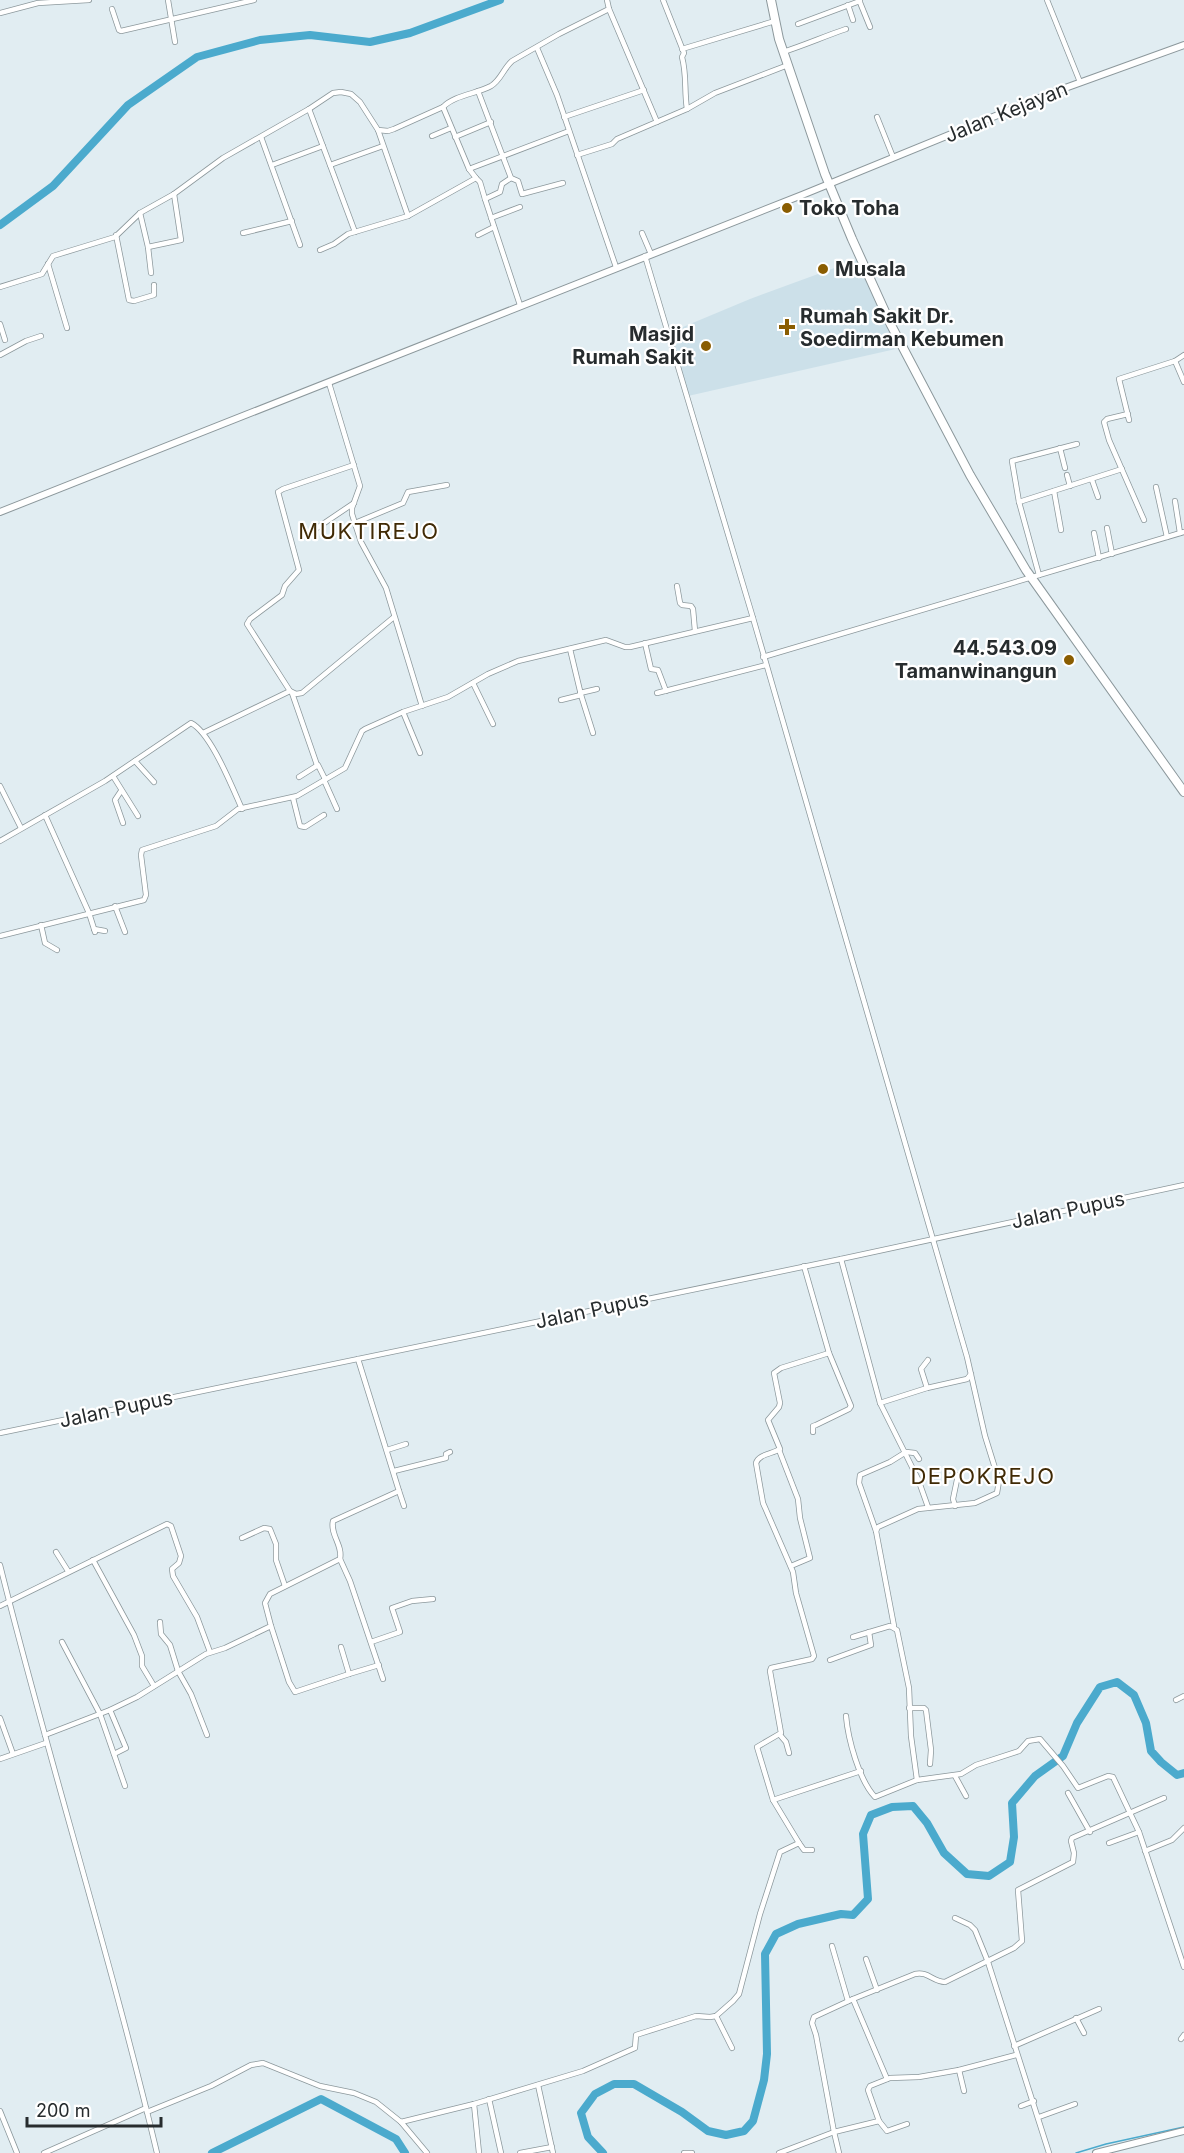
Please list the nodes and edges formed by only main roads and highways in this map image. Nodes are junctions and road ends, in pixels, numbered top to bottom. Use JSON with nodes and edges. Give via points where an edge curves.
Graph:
{"nodes":[{"id":1,"x":775,"y":1,"type":"edge"},
{"id":2,"x":1184,"y":45,"type":"edge"},
{"id":3,"x":829,"y":183,"type":"junction"},
{"id":4,"x":0,"y":512,"type":"edge"},
{"id":5,"x":1184,"y":792,"type":"edge"},
{"id":6,"x":1184,"y":2132,"type":"edge"},
{"id":7,"x":1096,"y":2153,"type":"edge"}],
"edges":[{"from":1,"to":3,"type":"highway","via":[[775,21],[783,52]]},
{"from":2,"to":3,"type":"main road","name":"Jalan Kejayan","via":[[1080,82]]},
{"from":3,"to":4,"type":"main road","name":"Jalan Kejayan"},
{"from":3,"to":5,"type":"highway","via":[[891,325],[970,475]]},
{"from":6,"to":7,"type":"main road"}]}
